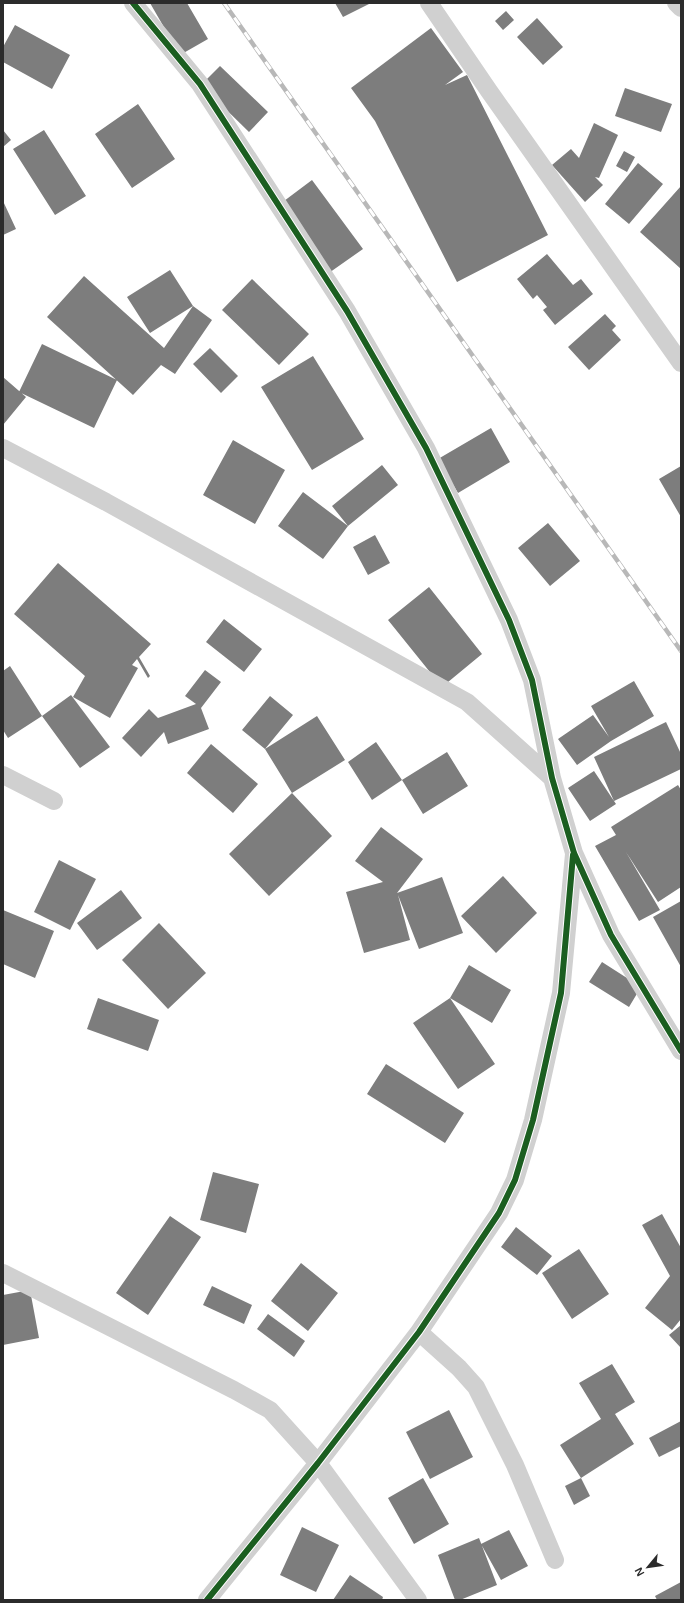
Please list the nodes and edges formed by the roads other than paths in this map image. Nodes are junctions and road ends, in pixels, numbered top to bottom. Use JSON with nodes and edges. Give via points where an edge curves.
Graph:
{"nodes":[{"id":1,"x":133,"y":3,"type":"edge"},
{"id":2,"x":429,"y":3,"type":"edge"},
{"id":3,"x":676,"y":3,"type":"edge"},
{"id":4,"x":681,"y":8,"type":"edge"},
{"id":5,"x":681,"y":363,"type":"edge"},
{"id":6,"x":3,"y":448,"type":"edge"},
{"id":7,"x":3,"y":775,"type":"edge"},
{"id":8,"x":552,"y":778,"type":"junction"},
{"id":9,"x":54,"y":801,"type":"dead end"},
{"id":10,"x":574,"y":854,"type":"junction"},
{"id":11,"x":681,"y":1051,"type":"edge"},
{"id":12,"x":3,"y":1274,"type":"edge"},
{"id":13,"x":419,"y":1332,"type":"junction"},
{"id":14,"x":318,"y":1463,"type":"junction"},
{"id":15,"x":555,"y":1560,"type":"dead end"},
{"id":16,"x":207,"y":1600,"type":"edge"},
{"id":17,"x":418,"y":1600,"type":"edge"}],
"edges":[{"from":1,"to":8,"type":"street","via":[[200,84],[347,311],[426,448],[509,620],[529,672]]},
{"from":2,"to":5,"type":"street"},
{"from":3,"to":4,"type":"street"},
{"from":6,"to":8,"type":"street","via":[[467,702]]},
{"from":7,"to":9,"type":"street"},
{"from":8,"to":10,"type":"street"},
{"from":10,"to":11,"type":"street","via":[[611,935]]},
{"from":10,"to":13,"type":"street","via":[[561,993],[533,1120],[515,1180],[499,1213]]},
{"from":12,"to":14,"type":"street","via":[[270,1410]]},
{"from":13,"to":14,"type":"street"},
{"from":13,"to":15,"type":"street","via":[[476,1387],[515,1465]]},
{"from":14,"to":16,"type":"street"},
{"from":14,"to":17,"type":"street"}]}
